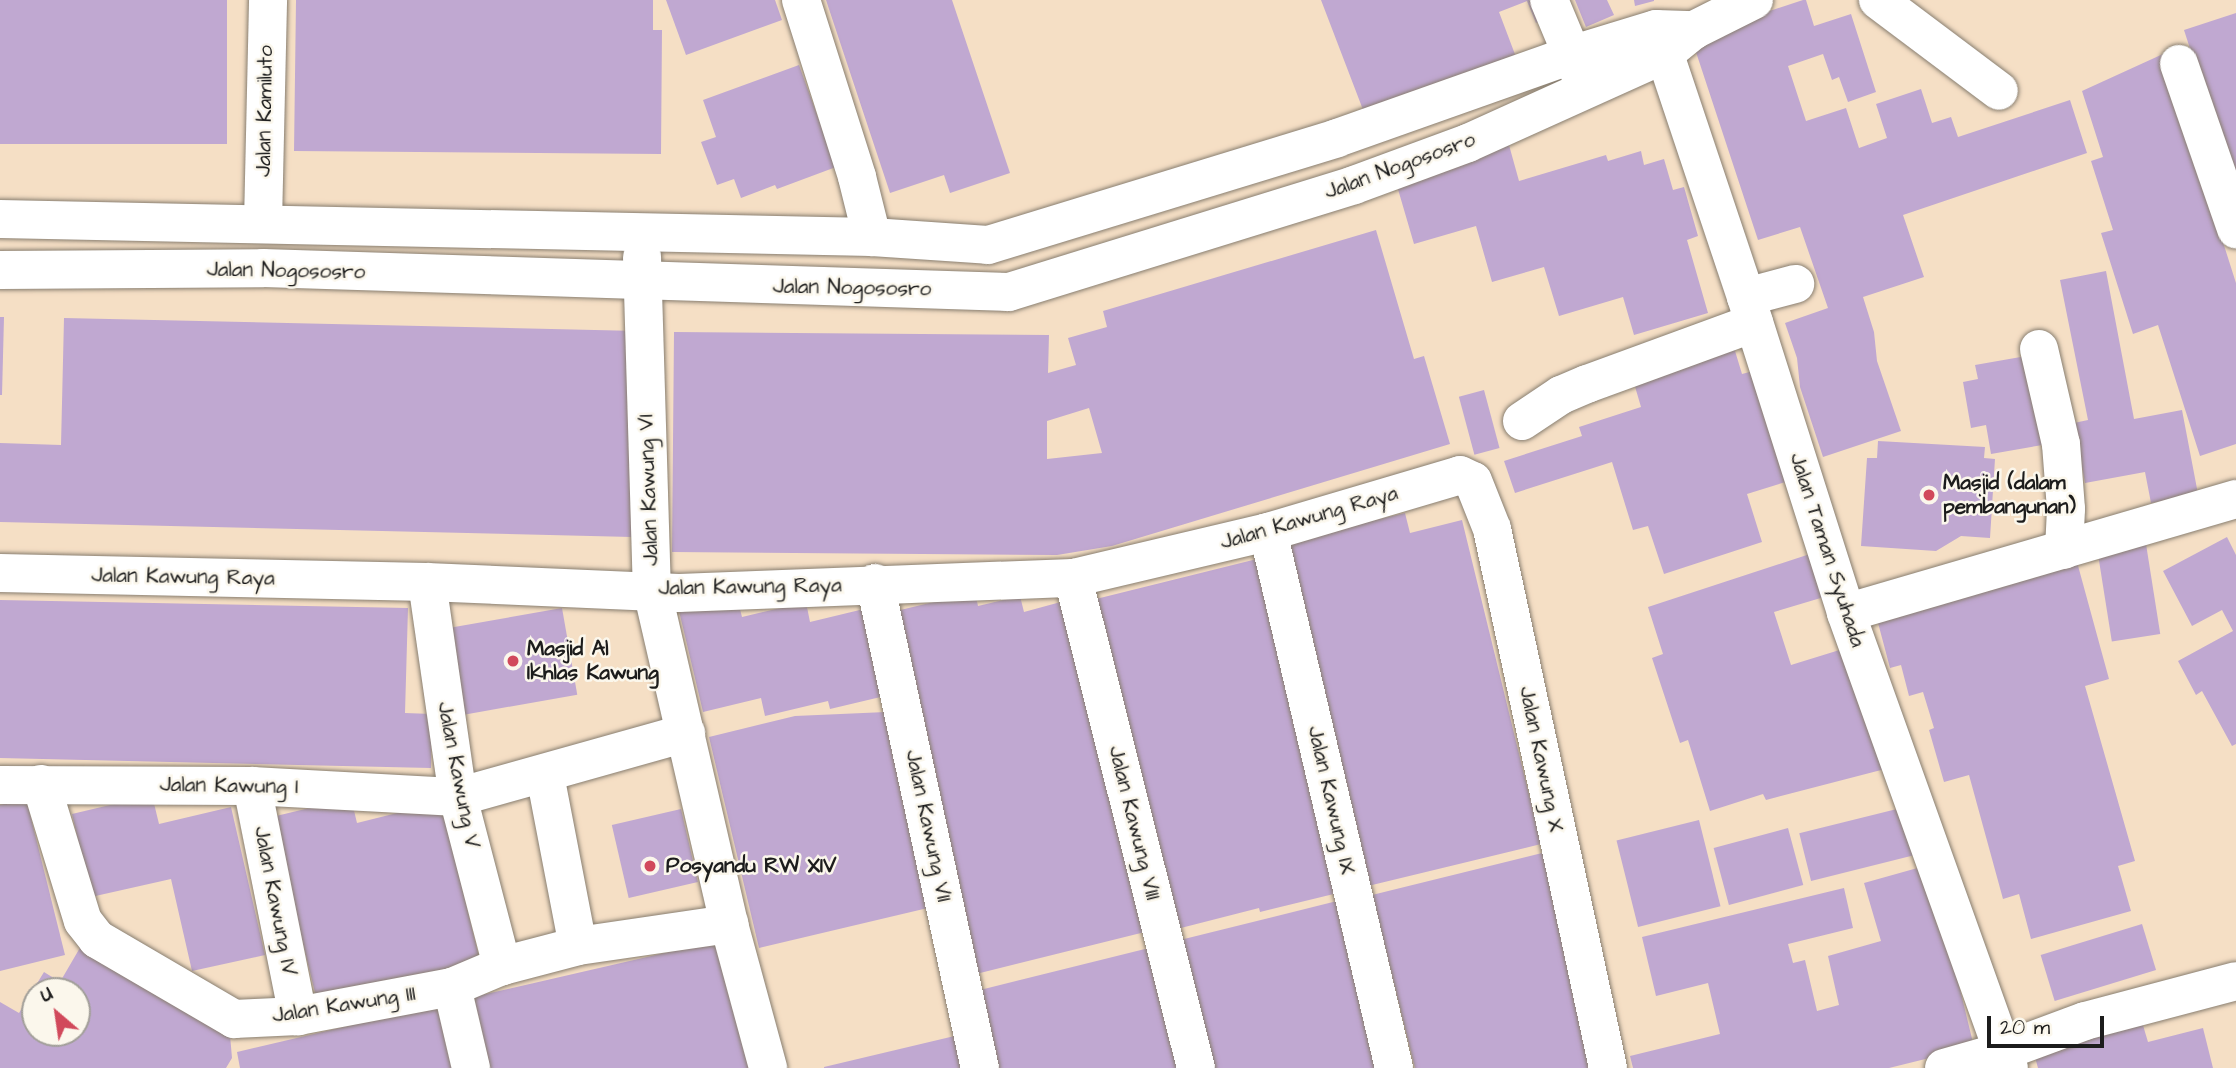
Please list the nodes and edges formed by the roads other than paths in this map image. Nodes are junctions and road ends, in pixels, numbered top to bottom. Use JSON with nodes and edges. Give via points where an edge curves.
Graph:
{"nodes":[{"id":1,"x":268,"y":0,"type":"edge"},
{"id":2,"x":801,"y":0,"type":"edge"},
{"id":3,"x":1549,"y":0,"type":"edge"},
{"id":4,"x":1754,"y":0,"type":"edge"},
{"id":5,"x":1878,"y":0,"type":"edge"},
{"id":6,"x":1659,"y":42,"type":"junction"},
{"id":7,"x":1571,"y":55,"type":"junction"},
{"id":8,"x":2179,"y":64,"type":"dead end"},
{"id":9,"x":1586,"y":90,"type":"junction"},
{"id":10,"x":1999,"y":91,"type":"dead end"},
{"id":11,"x":1336,"y":138,"type":"junction"},
{"id":12,"x":1354,"y":185,"type":"junction"},
{"id":13,"x":0,"y":219,"type":"edge"},
{"id":14,"x":262,"y":223,"type":"junction"},
{"id":15,"x":2236,"y":229,"type":"edge"},
{"id":16,"x":641,"y":234,"type":"junction"},
{"id":17,"x":872,"y":237,"type":"junction"},
{"id":18,"x":0,"y":270,"type":"edge"},
{"id":19,"x":642,"y":283,"type":"junction"},
{"id":20,"x":1795,"y":284,"type":"dead end"},
{"id":21,"x":1750,"y":310,"type":"junction"},
{"id":22,"x":2039,"y":349,"type":"dead end"},
{"id":23,"x":1522,"y":421,"type":"dead end"},
{"id":24,"x":1445,"y":479,"type":"joint"},
{"id":25,"x":2232,"y":510,"type":"edge"},
{"id":26,"x":1268,"y":532,"type":"junction"},
{"id":27,"x":2064,"y":550,"type":"junction"},
{"id":28,"x":0,"y":573,"type":"edge"},
{"id":29,"x":1073,"y":578,"type":"junction"},
{"id":30,"x":427,"y":582,"type":"junction"},
{"id":31,"x":875,"y":583,"type":"junction"},
{"id":32,"x":652,"y":590,"type":"junction"},
{"id":33,"x":1846,"y":613,"type":"junction"},
{"id":34,"x":686,"y":733,"type":"junction"},
{"id":35,"x":545,"y":775,"type":"junction"},
{"id":36,"x":41,"y":784,"type":"junction"},
{"id":37,"x":0,"y":785,"type":"edge"},
{"id":38,"x":251,"y":786,"type":"junction"},
{"id":39,"x":458,"y":797,"type":"junction"},
{"id":40,"x":729,"y":924,"type":"junction"},
{"id":41,"x":578,"y":946,"type":"junction"},
{"id":42,"x":502,"y":966,"type":"junction"},
{"id":43,"x":2236,"y":981,"type":"edge"},
{"id":44,"x":452,"y":987,"type":"junction"},
{"id":45,"x":298,"y":1016,"type":"junction"},
{"id":46,"x":2007,"y":1059,"type":"edge"},
{"id":47,"x":471,"y":1068,"type":"edge"},
{"id":48,"x":768,"y":1068,"type":"edge"},
{"id":49,"x":980,"y":1068,"type":"edge"},
{"id":50,"x":1196,"y":1068,"type":"edge"},
{"id":51,"x":1394,"y":1068,"type":"edge"},
{"id":52,"x":1608,"y":1068,"type":"edge"},
{"id":53,"x":1944,"y":1068,"type":"edge"}],
"edges":[{"from":1,"to":14,"type":"street","name":"Jalan Kamiluto"},
{"from":2,"to":17,"type":"street"},
{"from":3,"to":7,"type":"street"},
{"from":4,"to":6,"type":"street"},
{"from":5,"to":10,"type":"street"},
{"from":6,"to":7,"type":"street"},
{"from":6,"to":9,"type":"street","name":"Jalan Nogososro"},
{"from":6,"to":21,"type":"street","name":"Jalan Taman Syuhada"},
{"from":7,"to":9,"type":"street"},
{"from":7,"to":11,"type":"street"},
{"from":8,"to":15,"type":"street"},
{"from":9,"to":12,"type":"street","name":"Jalan Nogososro","via":[[1468,143]]},
{"from":11,"to":12,"type":"street"},
{"from":11,"to":17,"type":"street","via":[[988,245]]},
{"from":12,"to":19,"type":"street","name":"Jalan Nogososro","via":[[1009,292]]},
{"from":13,"to":14,"type":"street"},
{"from":14,"to":16,"type":"street"},
{"from":16,"to":17,"type":"street"},
{"from":16,"to":19,"type":"street","name":"Jalan Kawung VI"},
{"from":18,"to":19,"type":"street","name":"Jalan Nogososro","via":[[263,268]]},
{"from":19,"to":32,"type":"street","name":"Jalan Kawung VI"},
{"from":20,"to":21,"type":"street"},
{"from":21,"to":23,"type":"street","via":[[1561,395]]},
{"from":21,"to":33,"type":"street","name":"Jalan Taman Syuhada"},
{"from":22,"to":27,"type":"street","via":[[2062,444]]},
{"from":24,"to":26,"type":"street","name":"Jalan Kawung Raya"},
{"from":24,"to":52,"type":"street","name":"Jalan Kawung X","via":[[1460,475],[1473,481],[1492,530]]},
{"from":25,"to":27,"type":"street"},
{"from":26,"to":29,"type":"street","name":"Jalan Kawung Raya"},
{"from":26,"to":51,"type":"street","name":"Jalan Kawung IX"},
{"from":27,"to":33,"type":"street"},
{"from":28,"to":30,"type":"street","name":"Jalan Kawung Raya"},
{"from":29,"to":31,"type":"street","name":"Jalan Kawung Raya"},
{"from":29,"to":50,"type":"street","name":"Jalan Kawung VIII"},
{"from":30,"to":32,"type":"street","name":"Jalan Kawung Raya"},
{"from":30,"to":39,"type":"street","name":"Jalan Kawung V"},
{"from":31,"to":32,"type":"street","name":"Jalan Kawung Raya","via":[[679,593]]},
{"from":31,"to":49,"type":"street","name":"Jalan Kawung VII"},
{"from":32,"to":34,"type":"street","name":"Jalan Kawung VI"},
{"from":33,"to":46,"type":"street","name":"Jalan Taman Syuhada"},
{"from":34,"to":35,"type":"street","name":"Jalan Kawung I"},
{"from":34,"to":40,"type":"street","name":"Jalan Kawung VI"},
{"from":35,"to":39,"type":"street","name":"Jalan Kawung I"},
{"from":35,"to":41,"type":"street"},
{"from":36,"to":37,"type":"street","name":"Jalan Kawung I"},
{"from":36,"to":38,"type":"street","name":"Jalan Kawung I"},
{"from":36,"to":45,"type":"street","name":"Jalan Kawung III","via":[[83,921],[97,939],[234,1019]]},
{"from":38,"to":39,"type":"street","name":"Jalan Kawung I"},
{"from":38,"to":45,"type":"street","name":"Jalan Kawung IV"},
{"from":39,"to":42,"type":"street","name":"Jalan Kawung V"},
{"from":40,"to":41,"type":"street","name":"Jalan Kawung III"},
{"from":40,"to":48,"type":"street","name":"Jalan Kawung VI"},
{"from":41,"to":42,"type":"street","name":"Jalan Kawung III"},
{"from":42,"to":44,"type":"street","name":"Jalan Kawung III"},
{"from":43,"to":46,"type":"street","via":[[2085,1021]]},
{"from":44,"to":45,"type":"street","name":"Jalan Kawung III"},
{"from":44,"to":47,"type":"street"},
{"from":46,"to":53,"type":"street"}]}
